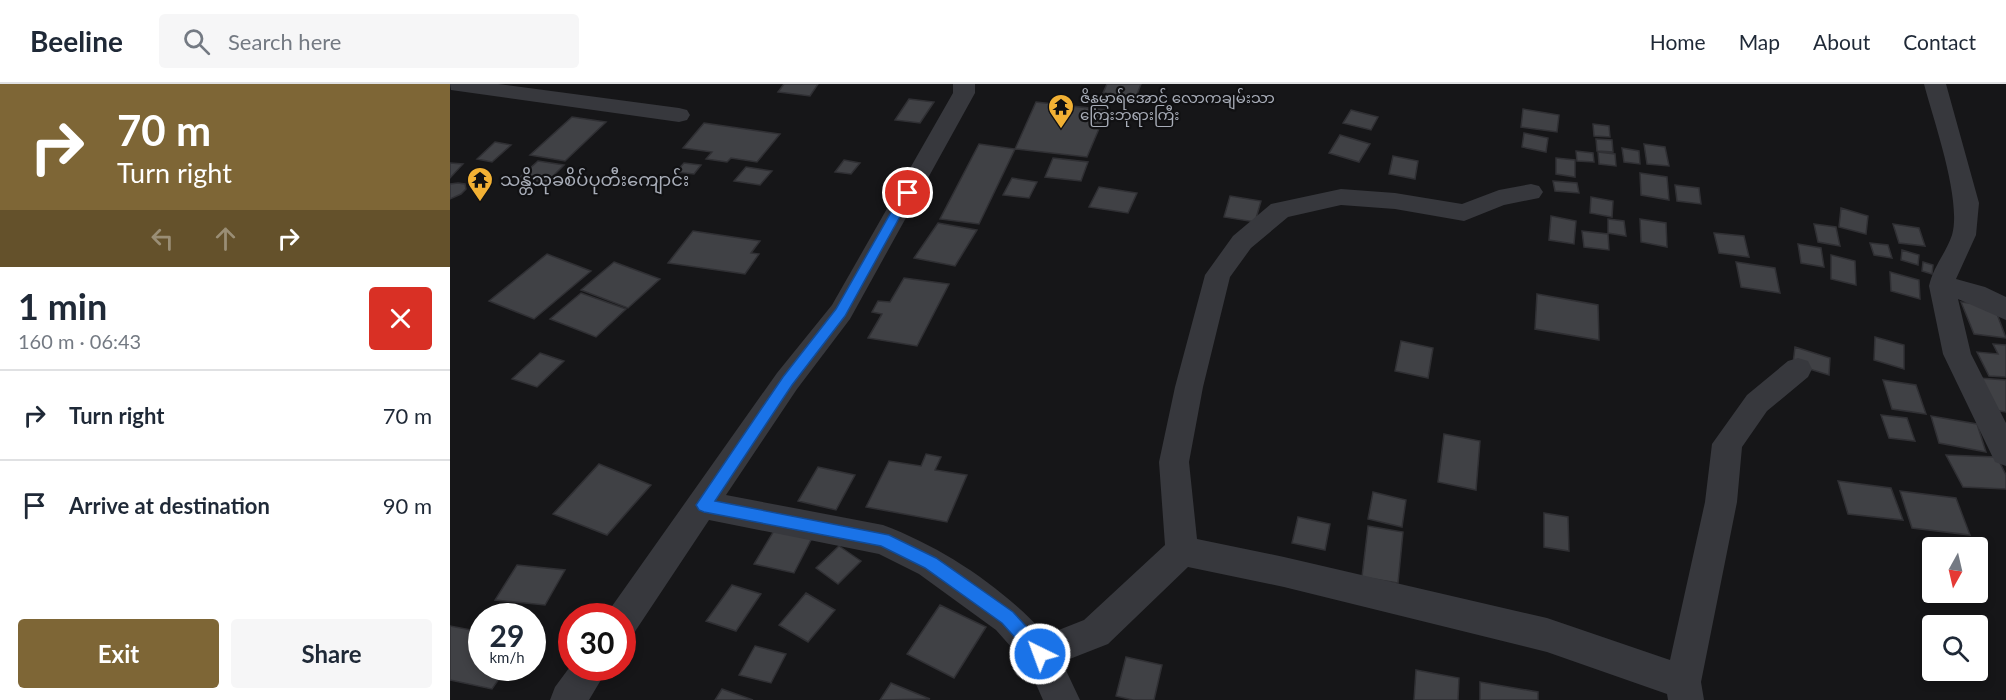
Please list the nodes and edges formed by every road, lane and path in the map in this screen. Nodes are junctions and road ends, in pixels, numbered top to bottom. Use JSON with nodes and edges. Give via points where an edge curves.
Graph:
{"nodes":[{"id":1,"x":451,"y":84,"type":"edge"},
{"id":2,"x":964,"y":84,"type":"edge"},
{"id":3,"x":1935,"y":84,"type":"edge"},
{"id":4,"x":679,"y":115,"type":"dead end"},
{"id":5,"x":1531,"y":192,"type":"dead end"},
{"id":6,"x":1942,"y":286,"type":"junction"},
{"id":7,"x":2006,"y":310,"type":"edge"},
{"id":8,"x":1798,"y":369,"type":"dead end"},
{"id":9,"x":2006,"y":453,"type":"edge"},
{"id":10,"x":704,"y":505,"type":"junction"},
{"id":11,"x":1182,"y":551,"type":"junction"},
{"id":12,"x":635,"y":603,"type":"edge"},
{"id":13,"x":1040,"y":654,"type":"junction"},
{"id":14,"x":581,"y":681,"type":"edge"},
{"id":15,"x":1684,"y":691,"type":"edge"},
{"id":16,"x":568,"y":700,"type":"edge"},
{"id":17,"x":1062,"y":700,"type":"edge"}],
"edges":[{"from":1,"to":4,"type":"street"},
{"from":2,"to":10,"type":"street","via":[[964,93],[841,312],[787,381]]},
{"from":3,"to":6,"type":"street","via":[[1967,203],[1964,235]]},
{"from":5,"to":11,"type":"street","via":[[1499,198],[1464,213],[1341,197],[1280,210],[1242,242],[1218,275],[1174,462]]},
{"from":6,"to":7,"type":"street","via":[[1990,299]]},
{"from":6,"to":9,"type":"street","via":[[1957,354]]},
{"from":8,"to":15,"type":"street","via":[[1757,403],[1726,444],[1720,502]]},
{"from":10,"to":12,"type":"street"},
{"from":10,"to":13,"type":"street","via":[[884,540],[931,563],[1008,618]]},
{"from":11,"to":13,"type":"street","via":[[1096,632]]},
{"from":11,"to":15,"type":"street","via":[[1547,635]]},
{"from":13,"to":17,"type":"street"},
{"from":14,"to":16,"type":"street"}]}
